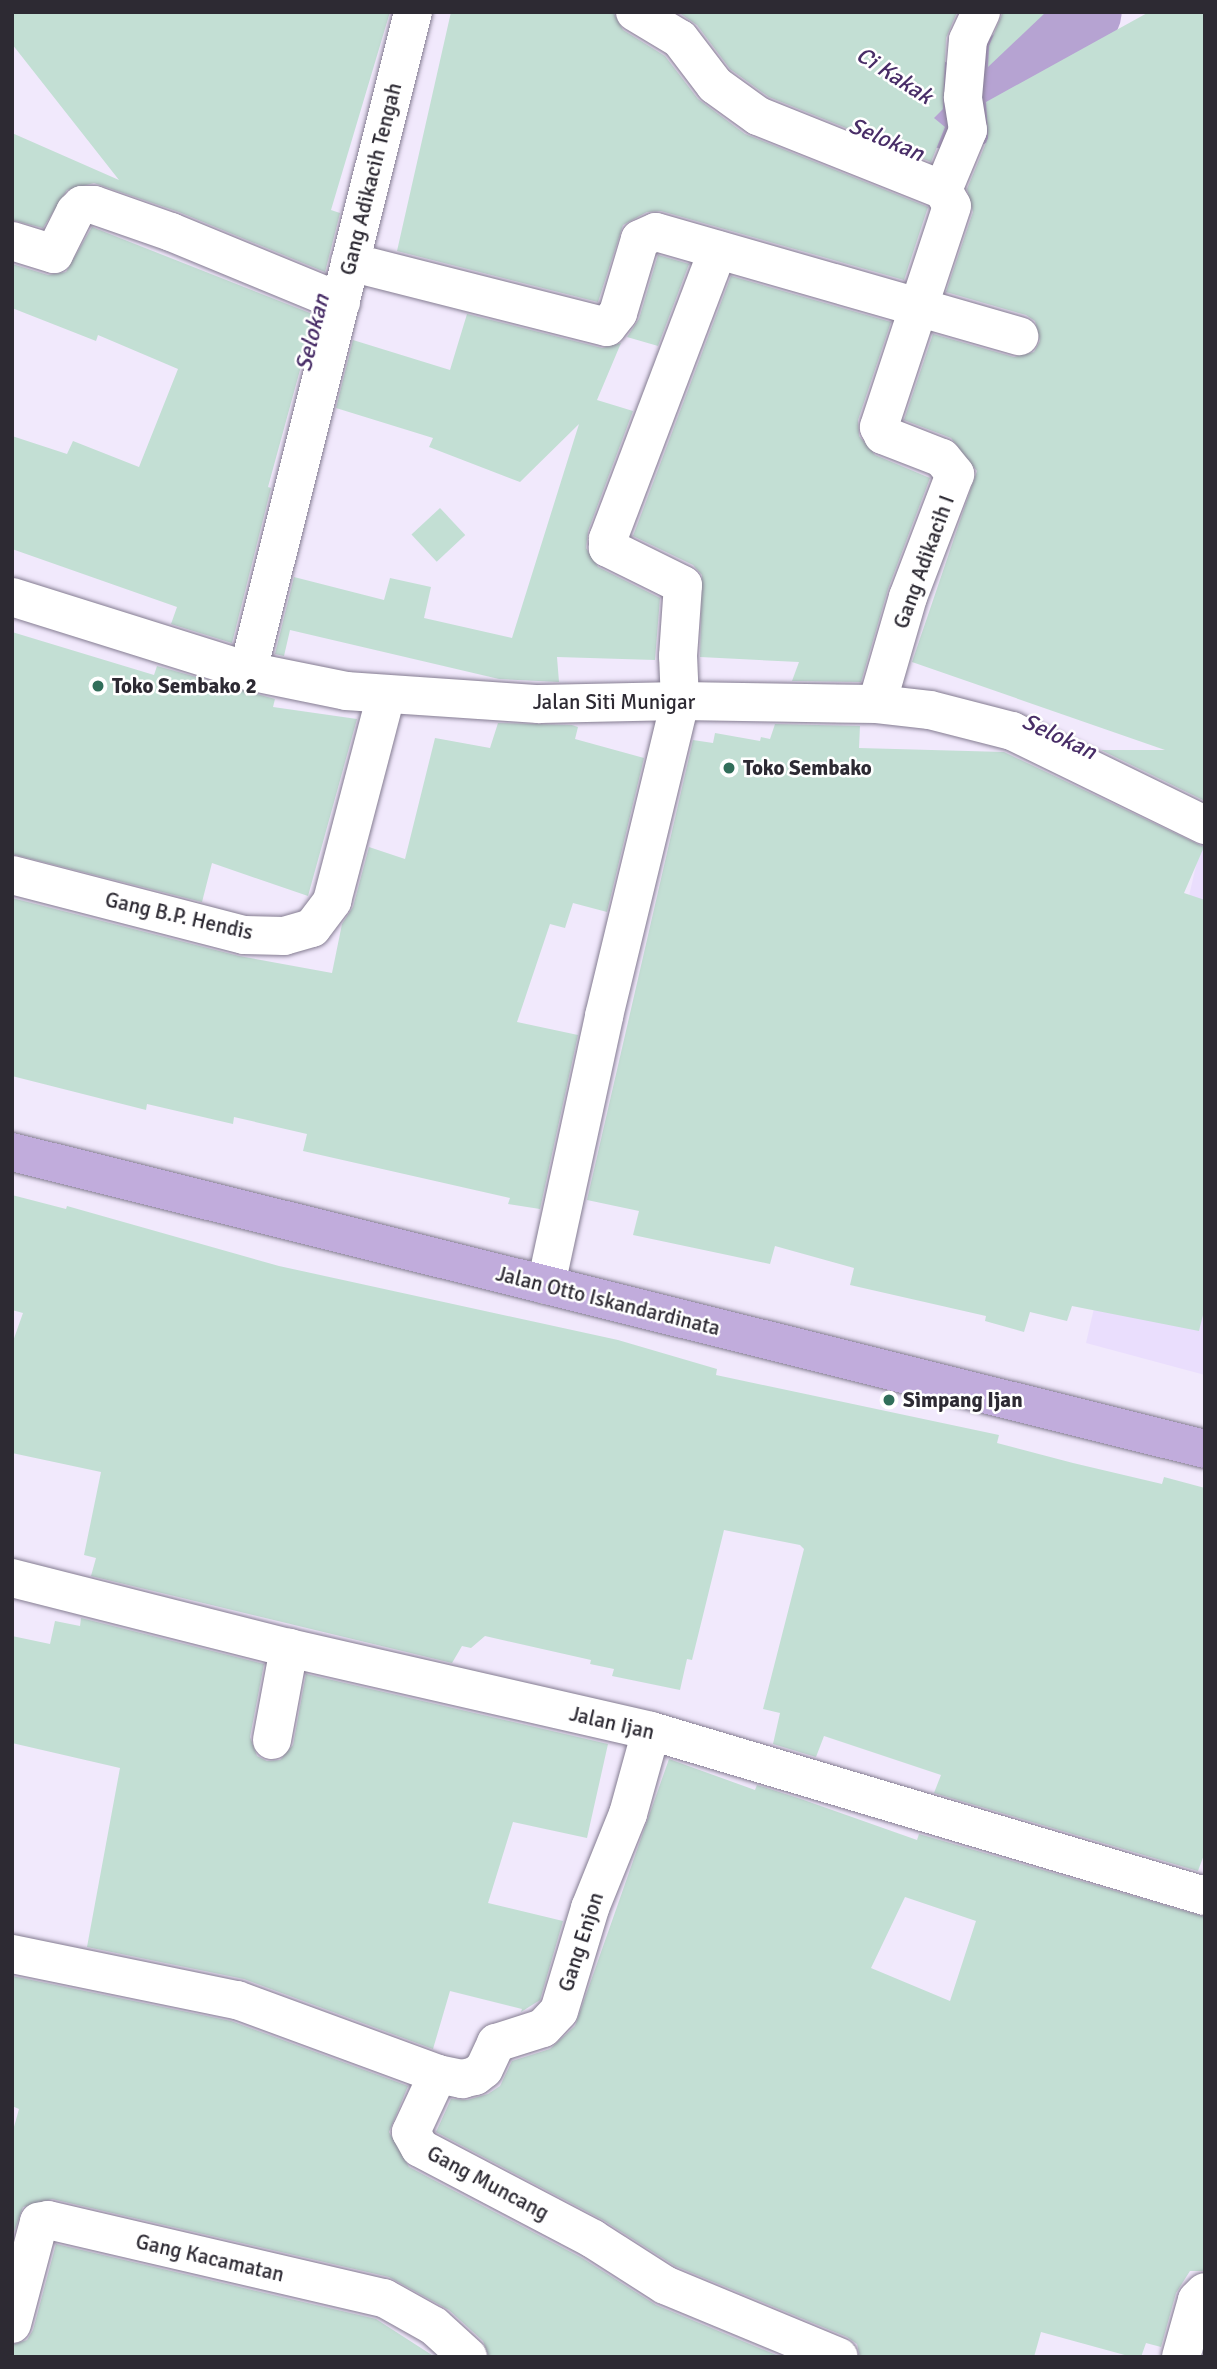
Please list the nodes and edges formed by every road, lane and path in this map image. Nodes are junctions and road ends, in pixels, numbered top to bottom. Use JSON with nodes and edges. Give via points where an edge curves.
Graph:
{"nodes":[{"id":1,"x":413,"y":12,"type":"edge"},
{"id":2,"x":635,"y":12,"type":"edge"},
{"id":3,"x":981,"y":12,"type":"edge"},
{"id":4,"x":946,"y":198,"type":"junction"},
{"id":5,"x":12,"y":241,"type":"edge"},
{"id":6,"x":718,"y":250,"type":"junction"},
{"id":7,"x":356,"y":263,"type":"junction"},
{"id":8,"x":341,"y":302,"type":"junction"},
{"id":9,"x":918,"y":309,"type":"junction"},
{"id":10,"x":1019,"y":336,"type":"dead end"},
{"id":11,"x":12,"y":597,"type":"edge"},
{"id":12,"x":248,"y":671,"type":"junction"},
{"id":13,"x":386,"y":695,"type":"junction"},
{"id":14,"x":680,"y":701,"type":"junction"},
{"id":15,"x":884,"y":705,"type":"junction"},
{"id":16,"x":1205,"y":825,"type":"edge"},
{"id":17,"x":12,"y":875,"type":"edge"},
{"id":18,"x":12,"y":1152,"type":"edge"},
{"id":19,"x":546,"y":1285,"type":"junction"},
{"id":20,"x":1205,"y":1449,"type":"edge"},
{"id":21,"x":12,"y":1578,"type":"edge"},
{"id":22,"x":289,"y":1648,"type":"junction"},
{"id":23,"x":651,"y":1731,"type":"junction"},
{"id":24,"x":272,"y":1740,"type":"dead end"},
{"id":25,"x":1205,"y":1896,"type":"edge"},
{"id":26,"x":12,"y":1954,"type":"edge"},
{"id":27,"x":438,"y":2074,"type":"junction"},
{"id":28,"x":1205,"y":2292,"type":"edge"},
{"id":29,"x":12,"y":2324,"type":"edge"},
{"id":30,"x":468,"y":2357,"type":"edge"},
{"id":31,"x":839,"y":2357,"type":"edge"},
{"id":32,"x":1181,"y":2357,"type":"edge"}],
"edges":[{"from":1,"to":7,"type":"street","name":"Gang Adikacih Tengah"},
{"from":2,"to":4,"type":"street","via":[[680,39],[715,85],[758,116]]},
{"from":3,"to":4,"type":"street","name":"Gang Adikacih I","via":[[968,40],[968,130]]},
{"from":4,"to":9,"type":"street","name":"Gang Adikacih I"},
{"from":5,"to":8,"type":"street","via":[[54,254],[75,212],[82,205],[94,205]]},
{"from":6,"to":7,"type":"street","via":[[648,232],[640,239],[618,313],[607,327]]},
{"from":6,"to":9,"type":"street"},
{"from":6,"to":14,"type":"street","via":[[608,539],[608,548],[683,585]]},
{"from":7,"to":8,"type":"street","name":"Gang Adikacih Tengah"},
{"from":8,"to":12,"type":"street","name":"Gang Adikacih Tengah"},
{"from":9,"to":10,"type":"street"},
{"from":9,"to":15,"type":"street","name":"Gang Adikacih I","via":[[879,427],[883,435],[942,458],[955,474],[908,597]]},
{"from":11,"to":12,"type":"street","name":"Jalan Siti Munigar"},
{"from":12,"to":13,"type":"street","name":"Jalan Siti Munigar"},
{"from":13,"to":14,"type":"street","name":"Jalan Siti Munigar","via":[[539,704]]},
{"from":13,"to":17,"type":"street","name":"Gang B.P. Hendis","via":[[336,889],[312,928],[284,936],[243,934]]},
{"from":14,"to":15,"type":"street","name":"Jalan Siti Munigar"},
{"from":14,"to":19,"type":"street","via":[[604,1016]]},
{"from":15,"to":16,"type":"street","name":"Jalan Siti Munigar","via":[[930,710],[1012,731]]},
{"from":18,"to":19,"type":"main road","name":"Jalan Otto Iskandardinata"},
{"from":19,"to":20,"type":"main road","name":"Jalan Otto Iskandardinata"},
{"from":21,"to":22,"type":"street","name":"Jalan Ijan"},
{"from":22,"to":23,"type":"street","name":"Jalan Ijan"},
{"from":22,"to":24,"type":"street"},
{"from":23,"to":25,"type":"street","name":"Jalan Ijan"},
{"from":23,"to":27,"type":"street","name":"Gang Enjon","via":[[628,1814],[590,1908],[559,2011],[543,2028],[496,2043],[484,2069],[475,2076]]},
{"from":26,"to":27,"type":"street","via":[[237,2000]]},
{"from":27,"to":31,"type":"street","name":"Gang Muncang","via":[[411,2132],[420,2148],[593,2239],[664,2285]]},
{"from":28,"to":32,"type":"street","via":[[1197,2300]]},
{"from":29,"to":30,"type":"street","name":"Gang Kacamatan","via":[[39,2222],[48,2220],[384,2298],[434,2326]]}]}
